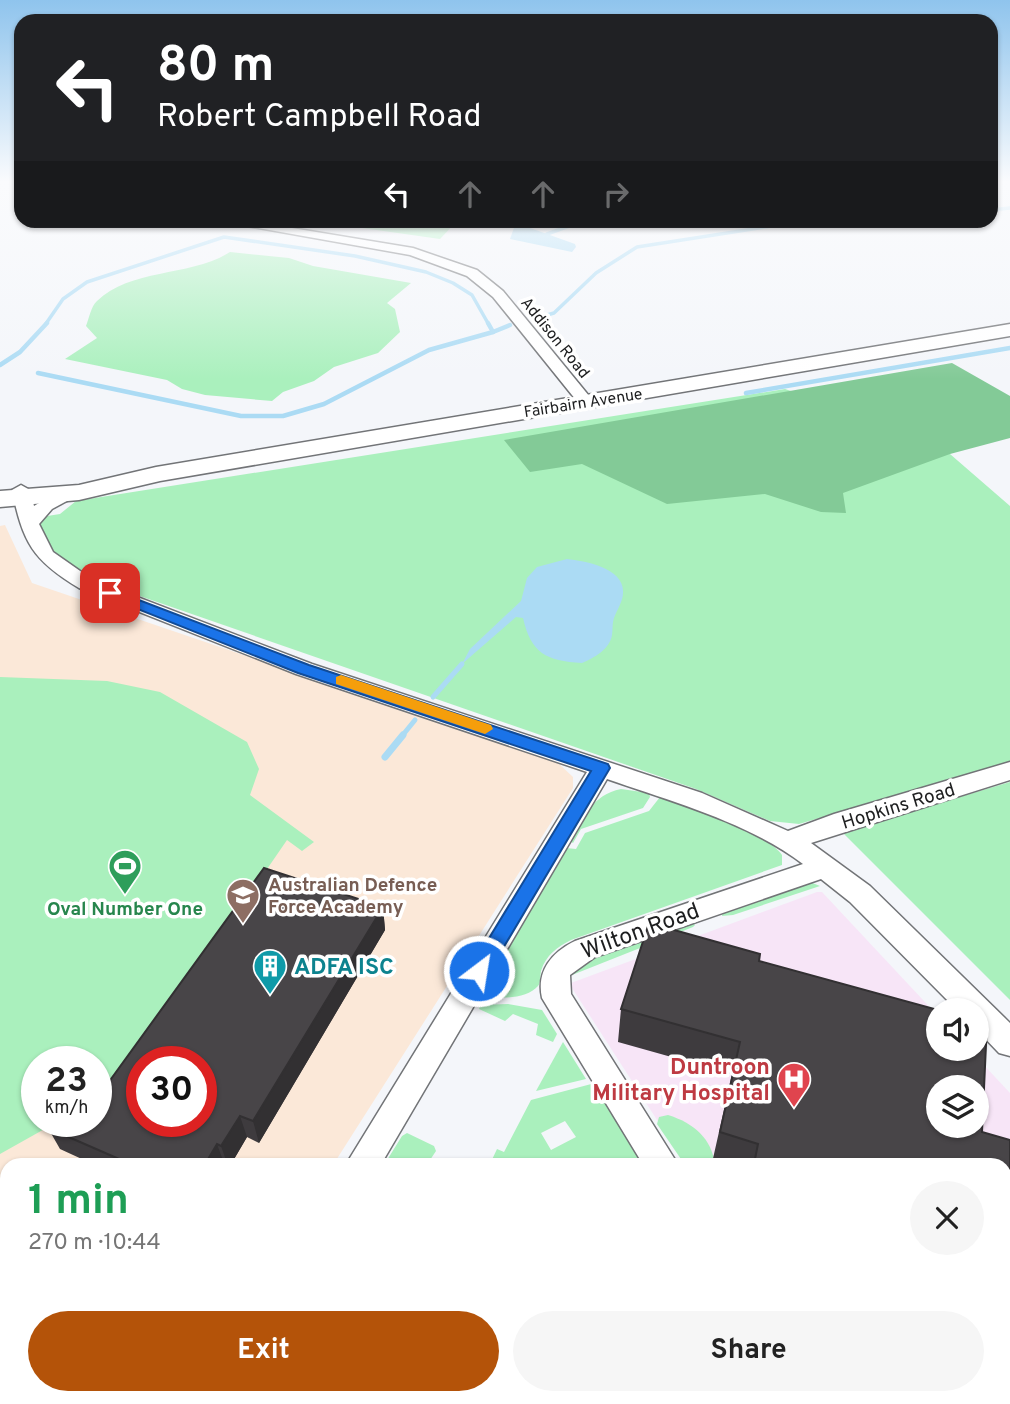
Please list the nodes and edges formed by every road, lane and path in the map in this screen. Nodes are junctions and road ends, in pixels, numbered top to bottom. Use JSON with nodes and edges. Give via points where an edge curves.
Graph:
{"nodes":[{"id":1,"x":392,"y":249,"type":"edge"},
{"id":2,"x":1010,"y":330,"type":"edge"},
{"id":3,"x":586,"y":402,"type":"junction"},
{"id":4,"x":156,"y":474,"type":"junction"},
{"id":5,"x":70,"y":492,"type":"junction"},
{"id":6,"x":9,"y":497,"type":"edge"},
{"id":7,"x":28,"y":525,"type":"junction"},
{"id":8,"x":602,"y":768,"type":"junction"},
{"id":9,"x":1010,"y":771,"type":"edge"},
{"id":10,"x":787,"y":842,"type":"junction"},
{"id":11,"x":825,"y":867,"type":"junction"},
{"id":12,"x":1010,"y":1043,"type":"edge"},
{"id":13,"x":366,"y":1158,"type":"edge"},
{"id":14,"x":658,"y":1158,"type":"edge"}],
"edges":[{"from":1,"to":3,"type":"street","name":"Addison Road","via":[[472,272],[498,294]]},
{"from":2,"to":3,"type":"main road","name":"Fairbairn Avenue"},
{"from":3,"to":4,"type":"main road","name":"Fairbairn Avenue"},
{"from":4,"to":5,"type":"main road","name":"Fairbairn Avenue"},
{"from":4,"to":6,"type":"main road","name":"Fairbairn Avenue"},
{"from":5,"to":6,"type":"main road","name":"Fairbairn Avenue"},
{"from":5,"to":7,"type":"street","via":[[45,505]]},
{"from":6,"to":7,"type":"street","via":[[10,508]]},
{"from":7,"to":8,"type":"street","via":[[36,546],[54,566],[86,584],[304,669]]},
{"from":8,"to":10,"type":"street","via":[[712,806]]},
{"from":8,"to":13,"type":"street"},
{"from":9,"to":10,"type":"street","name":"Hopkins Road"},
{"from":10,"to":11,"type":"street"},
{"from":11,"to":12,"type":"street","via":[[888,921]]},
{"from":11,"to":14,"type":"street","name":"Wilton Road","via":[[585,949],[558,968],[554,981],[557,999]]}]}
